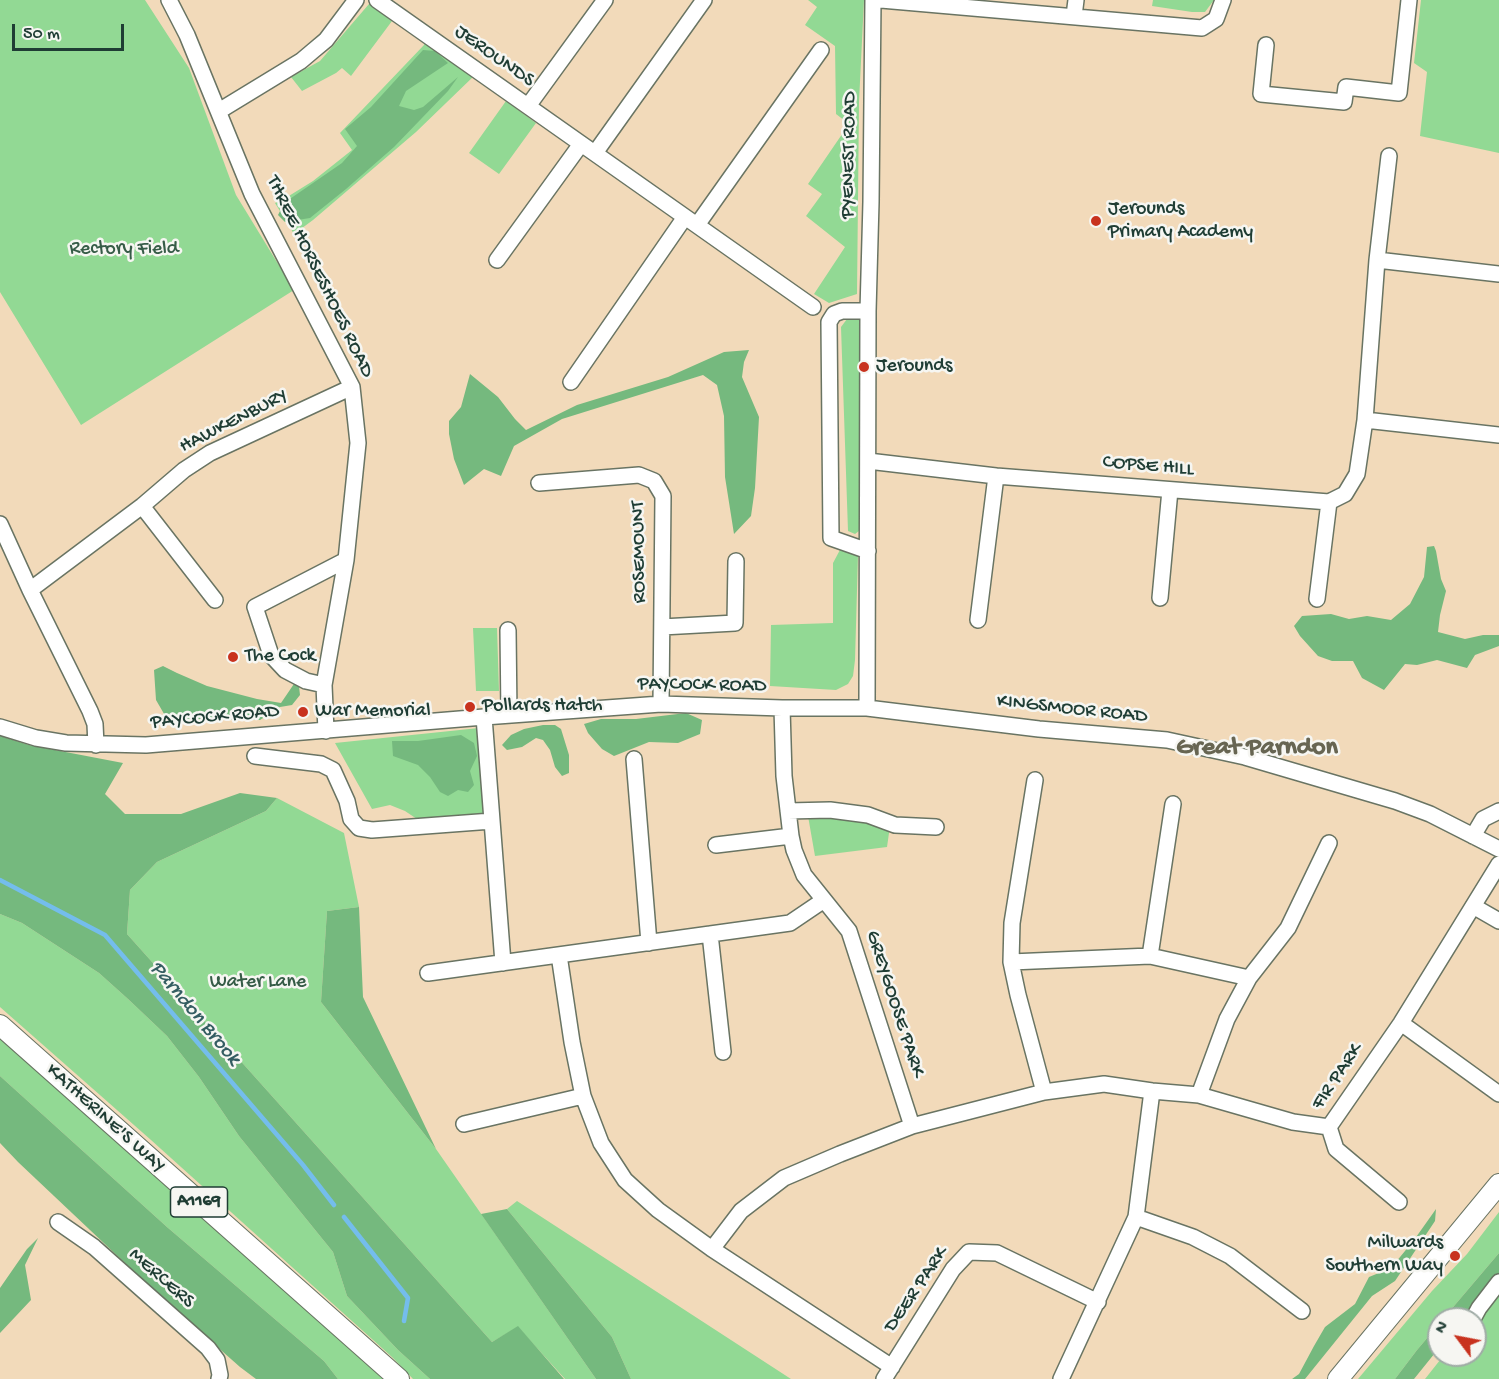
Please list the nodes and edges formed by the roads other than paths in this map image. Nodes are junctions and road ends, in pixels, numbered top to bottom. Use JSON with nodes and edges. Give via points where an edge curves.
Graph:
{"nodes":[{"id":1,"x":169,"y":0,"type":"edge"},
{"id":2,"x":356,"y":0,"type":"edge"},
{"id":3,"x":377,"y":0,"type":"edge"},
{"id":4,"x":604,"y":0,"type":"edge"},
{"id":5,"x":704,"y":0,"type":"edge"},
{"id":6,"x":873,"y":0,"type":"edge"},
{"id":7,"x":880,"y":0,"type":"edge"},
{"id":8,"x":1076,"y":0,"type":"edge"},
{"id":9,"x":1222,"y":0,"type":"edge"},
{"id":10,"x":1409,"y":0,"type":"edge"},
{"id":11,"x":969,"y":4,"type":"edge"},
{"id":12,"x":1074,"y":16,"type":"junction"},
{"id":13,"x":1266,"y":45,"type":"dead end"},
{"id":14,"x":822,"y":50,"type":"dead end"},
{"id":15,"x":528,"y":106,"type":"junction"},
{"id":16,"x":219,"y":111,"type":"junction"},
{"id":17,"x":581,"y":144,"type":"junction"},
{"id":18,"x":595,"y":153,"type":"junction"},
{"id":19,"x":1389,"y":156,"type":"dead end"},
{"id":20,"x":691,"y":221,"type":"junction"},
{"id":21,"x":497,"y":260,"type":"dead end"},
{"id":22,"x":1377,"y":260,"type":"junction"},
{"id":23,"x":1499,"y":274,"type":"edge"},
{"id":24,"x":813,"y":307,"type":"dead end"},
{"id":25,"x":868,"y":311,"type":"junction"},
{"id":26,"x":571,"y":382,"type":"dead end"},
{"id":27,"x":352,"y":387,"type":"junction"},
{"id":28,"x":1365,"y":420,"type":"junction"},
{"id":29,"x":1499,"y":435,"type":"edge"},
{"id":30,"x":868,"y":461,"type":"junction"},
{"id":31,"x":996,"y":476,"type":"junction"},
{"id":32,"x":539,"y":483,"type":"dead end"},
{"id":33,"x":1170,"y":490,"type":"junction"},
{"id":34,"x":1329,"y":502,"type":"junction"},
{"id":35,"x":142,"y":506,"type":"junction"},
{"id":36,"x":0,"y":524,"type":"edge"},
{"id":37,"x":868,"y":551,"type":"junction"},
{"id":38,"x":346,"y":560,"type":"junction"},
{"id":39,"x":736,"y":561,"type":"dead end"},
{"id":40,"x":30,"y":590,"type":"junction"},
{"id":41,"x":1160,"y":598,"type":"dead end"},
{"id":42,"x":1317,"y":599,"type":"dead end"},
{"id":43,"x":215,"y":600,"type":"dead end"},
{"id":44,"x":978,"y":620,"type":"dead end"},
{"id":45,"x":662,"y":627,"type":"junction"},
{"id":46,"x":508,"y":630,"type":"dead end"},
{"id":47,"x":324,"y":685,"type":"junction"},
{"id":48,"x":662,"y":704,"type":"junction"},
{"id":49,"x":782,"y":708,"type":"junction"},
{"id":50,"x":867,"y":708,"type":"junction"},
{"id":51,"x":509,"y":715,"type":"junction"},
{"id":52,"x":484,"y":717,"type":"junction"},
{"id":53,"x":0,"y":727,"type":"edge"},
{"id":54,"x":326,"y":730,"type":"junction"},
{"id":55,"x":96,"y":745,"type":"junction"},
{"id":56,"x":255,"y":756,"type":"dead end"},
{"id":57,"x":634,"y":759,"type":"dead end"},
{"id":58,"x":1035,"y":780,"type":"dead end"},
{"id":59,"x":1173,"y":804,"type":"dead end"},
{"id":60,"x":788,"y":811,"type":"junction"},
{"id":61,"x":1499,"y":811,"type":"edge"},
{"id":62,"x":492,"y":820,"type":"junction"},
{"id":63,"x":936,"y":827,"type":"dead end"},
{"id":64,"x":791,"y":836,"type":"junction"},
{"id":65,"x":1473,"y":836,"type":"junction"},
{"id":66,"x":1329,"y":843,"type":"dead end"},
{"id":67,"x":716,"y":845,"type":"dead end"},
{"id":68,"x":1499,"y":849,"type":"edge"},
{"id":69,"x":1499,"y":864,"type":"edge"},
{"id":70,"x":824,"y":900,"type":"junction"},
{"id":71,"x":1473,"y":906,"type":"junction"},
{"id":72,"x":1499,"y":921,"type":"edge"},
{"id":73,"x":710,"y":934,"type":"junction"},
{"id":74,"x":650,"y":943,"type":"junction"},
{"id":75,"x":559,"y":955,"type":"junction"},
{"id":76,"x":1150,"y":956,"type":"junction"},
{"id":77,"x":1011,"y":962,"type":"junction"},
{"id":78,"x":503,"y":963,"type":"junction"},
{"id":79,"x":428,"y":974,"type":"dead end"},
{"id":80,"x":1249,"y":978,"type":"junction"},
{"id":81,"x":1401,"y":1023,"type":"junction"},
{"id":82,"x":0,"y":1025,"type":"edge"},
{"id":83,"x":723,"y":1052,"type":"dead end"},
{"id":84,"x":1152,"y":1091,"type":"junction"},
{"id":85,"x":1044,"y":1092,"type":"junction"},
{"id":86,"x":1499,"y":1094,"type":"edge"},
{"id":87,"x":1199,"y":1095,"type":"junction"},
{"id":88,"x":583,"y":1096,"type":"junction"},
{"id":89,"x":464,"y":1124,"type":"dead end"},
{"id":90,"x":912,"y":1126,"type":"junction"},
{"id":91,"x":1329,"y":1127,"type":"junction"},
{"id":92,"x":1499,"y":1184,"type":"edge"},
{"id":93,"x":1399,"y":1202,"type":"dead end"},
{"id":94,"x":1136,"y":1217,"type":"junction"},
{"id":95,"x":58,"y":1222,"type":"dead end"},
{"id":96,"x":711,"y":1249,"type":"junction"},
{"id":97,"x":1499,"y":1282,"type":"edge"},
{"id":98,"x":1098,"y":1302,"type":"junction"},
{"id":99,"x":1480,"y":1307,"type":"edge"},
{"id":100,"x":1302,"y":1311,"type":"dead end"},
{"id":101,"x":888,"y":1373,"type":"edge"},
{"id":102,"x":1066,"y":1377,"type":"edge"},
{"id":103,"x":219,"y":1379,"type":"edge"},
{"id":104,"x":399,"y":1379,"type":"edge"},
{"id":105,"x":1338,"y":1379,"type":"edge"}],
"edges":[{"from":1,"to":16,"type":"street","name":"THREE HORSESHOES ROAD"},
{"from":2,"to":16,"type":"street","via":[[326,40],[301,61]]},
{"from":3,"to":15,"type":"street","name":"JEROUNDS"},
{"from":4,"to":15,"type":"street","name":"JEROUNDS"},
{"from":5,"to":18,"type":"street"},
{"from":6,"to":25,"type":"street","name":"PYENEST ROAD"},
{"from":7,"to":11,"type":"street"},
{"from":8,"to":12,"type":"street"},
{"from":9,"to":12,"type":"street","via":[[1216,19],[1202,28]]},
{"from":10,"to":13,"type":"street","via":[[1399,93],[1346,87],[1344,102],[1261,94]]},
{"from":11,"to":12,"type":"street"},
{"from":14,"to":20,"type":"street"},
{"from":15,"to":17,"type":"street","name":"JEROUNDS"},
{"from":16,"to":27,"type":"street","name":"THREE HORSESHOES ROAD","via":[[252,194]]},
{"from":17,"to":18,"type":"street","name":"JEROUNDS"},
{"from":17,"to":21,"type":"street"},
{"from":18,"to":20,"type":"street","name":"JEROUNDS"},
{"from":19,"to":22,"type":"street"},
{"from":20,"to":24,"type":"street","name":"JEROUNDS"},
{"from":20,"to":26,"type":"street"},
{"from":22,"to":23,"type":"street"},
{"from":22,"to":28,"type":"street"},
{"from":25,"to":30,"type":"street","name":"PYENEST ROAD"},
{"from":25,"to":37,"type":"street","via":[[842,311],[829,322],[831,538]]},
{"from":27,"to":35,"type":"street","name":"HAWKENBURY","via":[[210,453]]},
{"from":27,"to":38,"type":"street","name":"THREE HORSESHOES ROAD","via":[[358,443]]},
{"from":28,"to":29,"type":"street"},
{"from":28,"to":34,"type":"street","via":[[1357,474],[1345,494]]},
{"from":30,"to":31,"type":"street","name":"COPSE HILL"},
{"from":30,"to":37,"type":"street","name":"PYENEST ROAD"},
{"from":31,"to":33,"type":"street","name":"COPSE HILL"},
{"from":31,"to":44,"type":"street"},
{"from":32,"to":45,"type":"street","name":"ROSEMOUNT","via":[[629,475],[654,480],[663,496]]},
{"from":33,"to":34,"type":"street","name":"COPSE HILL"},
{"from":33,"to":41,"type":"street"},
{"from":34,"to":42,"type":"street"},
{"from":35,"to":40,"type":"street","name":"HAWKENBURY"},
{"from":35,"to":43,"type":"street"},
{"from":36,"to":40,"type":"street"},
{"from":37,"to":50,"type":"street","name":"PYENEST ROAD"},
{"from":38,"to":47,"type":"street","name":"THREE HORSESHOES ROAD"},
{"from":38,"to":47,"type":"street","via":[[255,607],[270,655],[285,670]]},
{"from":39,"to":45,"type":"street","via":[[735,623]]},
{"from":40,"to":55,"type":"street","via":[[90,711]]},
{"from":45,"to":48,"type":"street","name":"ROSEMOUNT"},
{"from":46,"to":51,"type":"street"},
{"from":47,"to":54,"type":"street","name":"THREE HORSESHOES ROAD"},
{"from":48,"to":49,"type":"street","name":"PAYCOCK ROAD"},
{"from":48,"to":51,"type":"street","name":"PAYCOCK ROAD"},
{"from":49,"to":50,"type":"street","name":"PAYCOCK ROAD"},
{"from":49,"to":60,"type":"street","name":"GREYGOOSE PARK"},
{"from":50,"to":65,"type":"street","name":"KINGSMOOR ROAD","via":[[1167,740],[1245,757],[1395,801]]},
{"from":51,"to":52,"type":"street","name":"PAYCOCK ROAD"},
{"from":52,"to":54,"type":"street","name":"PAYCOCK ROAD"},
{"from":52,"to":62,"type":"street"},
{"from":53,"to":55,"type":"street","name":"PAYCOCK ROAD","via":[[36,738]]},
{"from":54,"to":55,"type":"street","name":"PAYCOCK ROAD","via":[[146,745]]},
{"from":56,"to":62,"type":"street","via":[[321,764],[333,770],[351,819],[359,828]]},
{"from":57,"to":74,"type":"street"},
{"from":58,"to":77,"type":"street","via":[[1012,923]]},
{"from":59,"to":76,"type":"street"},
{"from":60,"to":63,"type":"street","via":[[830,810],[868,815],[895,825]]},
{"from":60,"to":64,"type":"street","name":"GREYGOOSE PARK"},
{"from":61,"to":65,"type":"street","via":[[1484,819]]},
{"from":62,"to":78,"type":"street"},
{"from":64,"to":67,"type":"street"},
{"from":64,"to":70,"type":"street","name":"GREYGOOSE PARK","via":[[804,875]]},
{"from":65,"to":68,"type":"street","name":"KINGSMOOR ROAD"},
{"from":66,"to":80,"type":"street","via":[[1288,928]]},
{"from":69,"to":71,"type":"street","name":"FIR PARK"},
{"from":70,"to":73,"type":"street","via":[[789,923]]},
{"from":70,"to":90,"type":"street","name":"GREYGOOSE PARK","via":[[849,932]]},
{"from":71,"to":72,"type":"street"},
{"from":71,"to":81,"type":"street","name":"FIR PARK"},
{"from":73,"to":74,"type":"street"},
{"from":73,"to":83,"type":"street"},
{"from":74,"to":75,"type":"street"},
{"from":75,"to":78,"type":"street"},
{"from":75,"to":88,"type":"street"},
{"from":76,"to":77,"type":"street"},
{"from":76,"to":80,"type":"street"},
{"from":77,"to":85,"type":"street"},
{"from":78,"to":79,"type":"street"},
{"from":80,"to":87,"type":"street","via":[[1227,1019]]},
{"from":81,"to":86,"type":"street"},
{"from":81,"to":91,"type":"street","name":"FIR PARK"},
{"from":82,"to":104,"type":"main road","name":"KATHERINE'S WAY","number":"A1169"},
{"from":84,"to":85,"type":"street","via":[[1104,1084]]},
{"from":84,"to":87,"type":"street"},
{"from":84,"to":94,"type":"street"},
{"from":85,"to":90,"type":"street"},
{"from":87,"to":91,"type":"street","via":[[1293,1122]]},
{"from":88,"to":89,"type":"street"},
{"from":88,"to":96,"type":"street","via":[[601,1143],[625,1180]]},
{"from":90,"to":96,"type":"street","via":[[784,1178],[741,1211]]},
{"from":91,"to":93,"type":"street","name":"FIR PARK","via":[[1336,1149]]},
{"from":92,"to":105,"type":"main road"},
{"from":94,"to":98,"type":"street"},
{"from":94,"to":100,"type":"street","via":[[1193,1237],[1230,1256]]},
{"from":95,"to":103,"type":"street","name":"MERCERS","via":[[94,1247],[208,1347],[217,1360]]},
{"from":96,"to":101,"type":"street"},
{"from":97,"to":99,"type":"street"},
{"from":98,"to":101,"type":"street","name":"DEER PARK","via":[[996,1252],[969,1252],[953,1269]]},
{"from":98,"to":102,"type":"street"}]}
